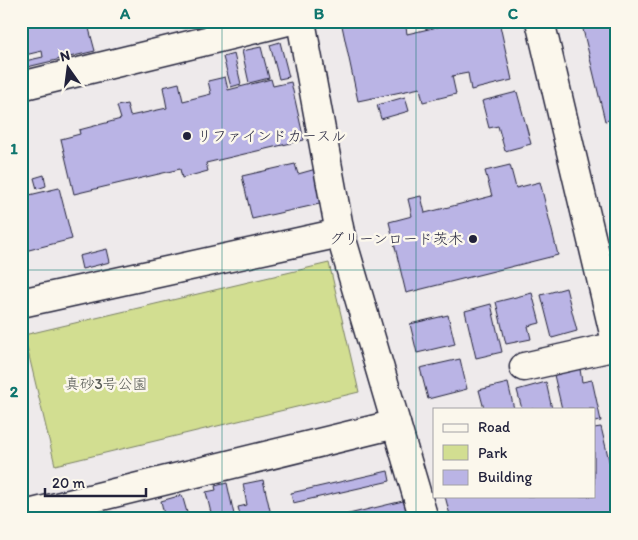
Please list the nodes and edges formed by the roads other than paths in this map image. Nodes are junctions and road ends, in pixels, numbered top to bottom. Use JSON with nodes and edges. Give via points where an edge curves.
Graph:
{"nodes":[{"id":1,"x":288,"y":21,"type":"edge"},
{"id":2,"x":301,"y":21,"type":"edge"},
{"id":3,"x":540,"y":21,"type":"edge"},
{"id":4,"x":21,"y":86,"type":"edge"},
{"id":5,"x":340,"y":233,"type":"junction"},
{"id":6,"x":21,"y":303,"type":"edge"},
{"id":7,"x":617,"y":346,"type":"edge"},
{"id":8,"x":524,"y":367,"type":"dead end"},
{"id":9,"x":396,"y":424,"type":"junction"},
{"id":10,"x":23,"y":513,"type":"edge"},
{"id":11,"x":424,"y":519,"type":"edge"}],
"edges":[{"from":1,"to":4,"type":"street"},
{"from":2,"to":5,"type":"street"},
{"from":3,"to":7,"type":"street"},
{"from":5,"to":6,"type":"street"},
{"from":5,"to":9,"type":"street"},
{"from":7,"to":8,"type":"street"},
{"from":9,"to":10,"type":"street"},
{"from":9,"to":11,"type":"street"}]}
